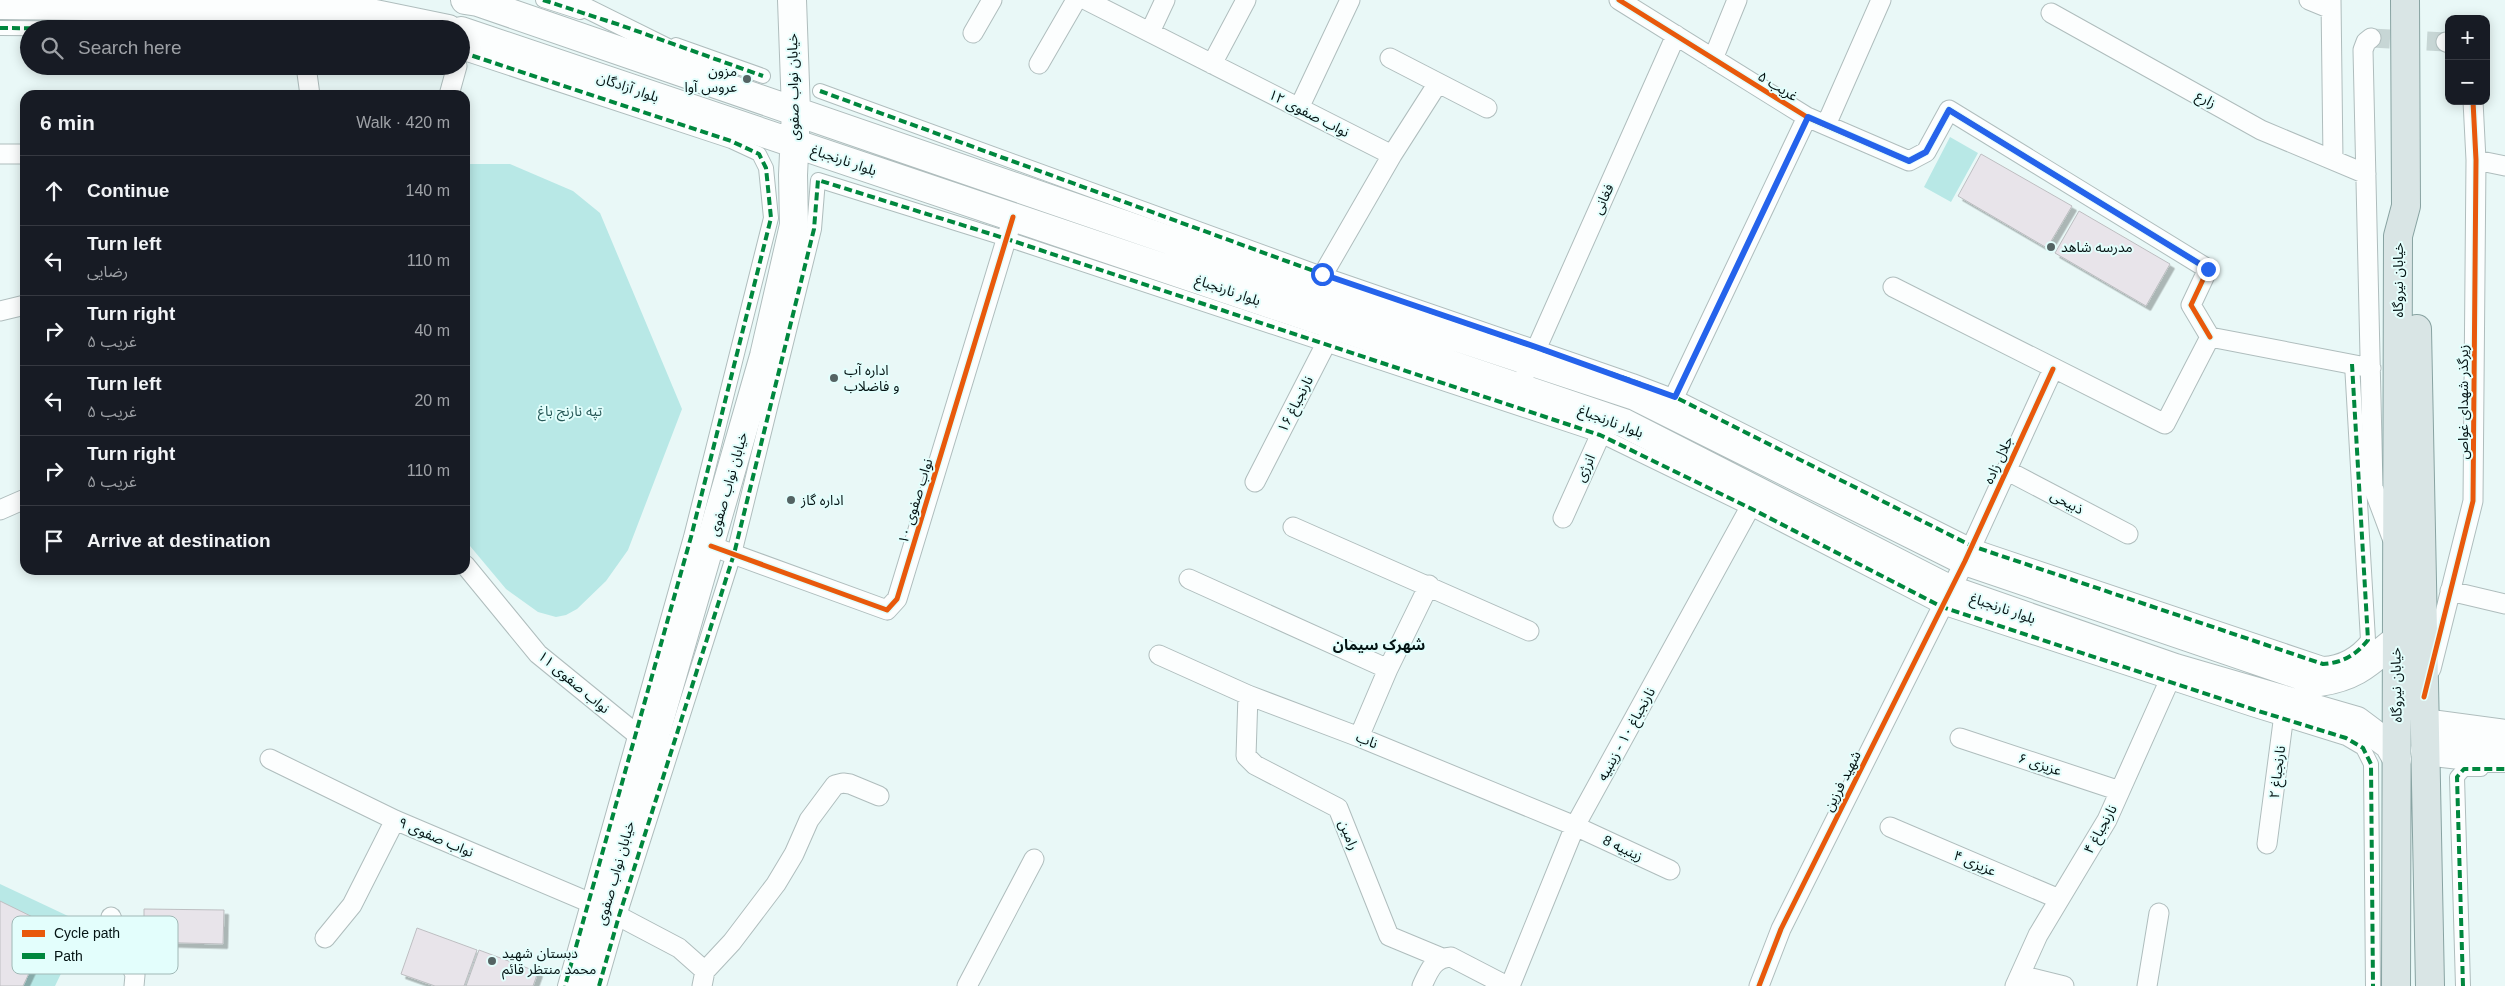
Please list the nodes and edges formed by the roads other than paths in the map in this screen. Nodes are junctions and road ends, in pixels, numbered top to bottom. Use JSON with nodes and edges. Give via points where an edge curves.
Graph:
{"nodes":[{"id":1,"x":465,"y":0,"type":"edge"},
{"id":2,"x":543,"y":0,"type":"edge"},
{"id":3,"x":570,"y":0,"type":"edge"},
{"id":4,"x":792,"y":0,"type":"edge"},
{"id":5,"x":992,"y":0,"type":"edge"},
{"id":6,"x":1076,"y":0,"type":"edge"},
{"id":7,"x":1086,"y":0,"type":"edge"},
{"id":8,"x":1165,"y":0,"type":"edge"},
{"id":9,"x":1246,"y":0,"type":"edge"},
{"id":10,"x":1350,"y":0,"type":"edge"},
{"id":11,"x":1619,"y":0,"type":"edge"},
{"id":12,"x":1737,"y":0,"type":"edge"},
{"id":13,"x":1881,"y":0,"type":"edge"},
{"id":14,"x":2309,"y":0,"type":"edge"},
{"id":15,"x":2405,"y":0,"type":"edge"},
{"id":16,"x":2331,"y":4,"type":"edge"},
{"id":17,"x":0,"y":5,"type":"edge"},
{"id":18,"x":2051,"y":13,"type":"dead end"},
{"id":19,"x":297,"y":19,"type":"edge"},
{"id":20,"x":404,"y":20,"type":"edge"},
{"id":21,"x":620,"y":25,"type":"junction"},
{"id":22,"x":0,"y":28,"type":"edge"},
{"id":23,"x":20,"y":28,"type":"edge"},
{"id":24,"x":1150,"y":32,"type":"junction"},
{"id":25,"x":973,"y":34,"type":"dead end"},
{"id":26,"x":470,"y":35,"type":"edge"},
{"id":27,"x":1676,"y":35,"type":"junction"},
{"id":28,"x":2371,"y":38,"type":"dead end"},
{"id":29,"x":470,"y":55,"type":"edge"},
{"id":30,"x":1390,"y":58,"type":"dead end"},
{"id":31,"x":1713,"y":59,"type":"junction"},
{"id":32,"x":1039,"y":64,"type":"dead end"},
{"id":33,"x":1212,"y":64,"type":"junction"},
{"id":34,"x":307,"y":75,"type":"edge"},
{"id":35,"x":455,"y":75,"type":"edge"},
{"id":36,"x":1438,"y":83,"type":"junction"},
{"id":37,"x":758,"y":86,"type":"junction"},
{"id":38,"x":309,"y":90,"type":"edge"},
{"id":39,"x":450,"y":90,"type":"edge"},
{"id":40,"x":820,"y":91,"type":"dead end"},
{"id":41,"x":2473,"y":105,"type":"edge"},
{"id":42,"x":1299,"y":108,"type":"junction"},
{"id":43,"x":1486,"y":108,"type":"dead end"},
{"id":44,"x":796,"y":111,"type":"junction"},
{"id":45,"x":1808,"y":117,"type":"junction"},
{"id":46,"x":1826,"y":125,"type":"junction"},
{"id":47,"x":794,"y":143,"type":"junction"},
{"id":48,"x":0,"y":154,"type":"edge"},
{"id":49,"x":20,"y":154,"type":"edge"},
{"id":50,"x":1392,"y":155,"type":"junction"},
{"id":51,"x":2334,"y":160,"type":"junction"},
{"id":52,"x":2476,"y":160,"type":"junction"},
{"id":53,"x":2505,"y":166,"type":"edge"},
{"id":54,"x":2366,"y":174,"type":"junction"},
{"id":55,"x":2406,"y":206,"type":"junction"},
{"id":56,"x":1010,"y":228,"type":"junction"},
{"id":57,"x":1318,"y":282,"type":"junction"},
{"id":58,"x":1893,"y":287,"type":"dead end"},
{"id":59,"x":20,"y":306,"type":"edge"},
{"id":60,"x":0,"y":311,"type":"edge"},
{"id":61,"x":1330,"y":335,"type":"junction"},
{"id":62,"x":2210,"y":337,"type":"junction"},
{"id":63,"x":1533,"y":354,"type":"junction"},
{"id":64,"x":2352,"y":364,"type":"junction"},
{"id":65,"x":2371,"y":368,"type":"junction"},
{"id":66,"x":2053,"y":369,"type":"junction"},
{"id":67,"x":1519,"y":390,"type":"junction"},
{"id":68,"x":1671,"y":404,"type":"junction"},
{"id":69,"x":1604,"y":426,"type":"junction"},
{"id":70,"x":2006,"y":470,"type":"junction"},
{"id":71,"x":1254,"y":482,"type":"dead end"},
{"id":72,"x":1755,"y":500,"type":"junction"},
{"id":73,"x":20,"y":501,"type":"edge"},
{"id":74,"x":0,"y":510,"type":"edge"},
{"id":75,"x":1563,"y":518,"type":"dead end"},
{"id":76,"x":1293,"y":527,"type":"dead end"},
{"id":77,"x":2128,"y":534,"type":"dead end"},
{"id":78,"x":722,"y":550,"type":"junction"},
{"id":79,"x":1968,"y":553,"type":"junction"},
{"id":80,"x":2398,"y":554,"type":"junction"},
{"id":81,"x":470,"y":571,"type":"edge"},
{"id":82,"x":1189,"y":578,"type":"dead end"},
{"id":83,"x":1429,"y":585,"type":"junction"},
{"id":84,"x":2450,"y":591,"type":"junction"},
{"id":85,"x":1946,"y":598,"type":"junction"},
{"id":86,"x":2505,"y":604,"type":"edge"},
{"id":87,"x":1529,"y":631,"type":"dead end"},
{"id":88,"x":2396,"y":640,"type":"junction"},
{"id":89,"x":1159,"y":655,"type":"dead end"},
{"id":90,"x":1388,"y":669,"type":"junction"},
{"id":91,"x":2172,"y":675,"type":"junction"},
{"id":92,"x":1248,"y":695,"type":"junction"},
{"id":93,"x":2285,"y":709,"type":"junction"},
{"id":94,"x":2425,"y":710,"type":"junction"},
{"id":95,"x":2505,"y":734,"type":"edge"},
{"id":96,"x":1359,"y":737,"type":"junction"},
{"id":97,"x":1960,"y":738,"type":"dead end"},
{"id":98,"x":644,"y":740,"type":"junction"},
{"id":99,"x":2425,"y":751,"type":"junction"},
{"id":100,"x":2505,"y":758,"type":"edge"},
{"id":101,"x":270,"y":759,"type":"dead end"},
{"id":102,"x":2397,"y":759,"type":"junction"},
{"id":103,"x":2505,"y":769,"type":"edge"},
{"id":104,"x":2120,"y":791,"type":"junction"},
{"id":105,"x":879,"y":796,"type":"dead end"},
{"id":106,"x":395,"y":820,"type":"junction"},
{"id":107,"x":1575,"y":826,"type":"junction"},
{"id":108,"x":1890,"y":827,"type":"dead end"},
{"id":109,"x":2267,"y":844,"type":"dead end"},
{"id":110,"x":1034,"y":859,"type":"dead end"},
{"id":111,"x":1670,"y":870,"type":"dead end"},
{"id":112,"x":2059,"y":899,"type":"junction"},
{"id":113,"x":604,"y":909,"type":"junction"},
{"id":114,"x":2159,"y":913,"type":"dead end"},
{"id":115,"x":325,"y":938,"type":"dead end"},
{"id":116,"x":1442,"y":958,"type":"junction"},
{"id":117,"x":704,"y":978,"type":"edge"},
{"id":118,"x":2018,"y":980,"type":"edge"},
{"id":119,"x":565,"y":986,"type":"edge"},
{"id":120,"x":584,"y":986,"type":"edge"},
{"id":121,"x":599,"y":986,"type":"edge"},
{"id":122,"x":966,"y":986,"type":"edge"},
{"id":123,"x":1422,"y":986,"type":"edge"},
{"id":124,"x":1509,"y":986,"type":"edge"},
{"id":125,"x":1759,"y":986,"type":"edge"},
{"id":126,"x":2064,"y":986,"type":"edge"},
{"id":127,"x":2147,"y":986,"type":"edge"},
{"id":128,"x":2373,"y":986,"type":"edge"},
{"id":129,"x":2396,"y":986,"type":"edge"},
{"id":130,"x":2430,"y":986,"type":"edge"},
{"id":131,"x":2463,"y":986,"type":"edge"}],
"edges":[{"from":1,"to":37,"type":"main road"},
{"from":2,"to":21,"type":"street"},
{"from":3,"to":21,"type":"street"},
{"from":4,"to":44,"type":"main road","name":"خیابان نواب صفوی"},
{"from":5,"to":25,"type":"street"},
{"from":6,"to":32,"type":"street"},
{"from":7,"to":24,"type":"street","name":"نواب صفوی ۱۲"},
{"from":8,"to":24,"type":"street"},
{"from":9,"to":33,"type":"street"},
{"from":10,"to":42,"type":"street"},
{"from":11,"to":27,"type":"street","name":"غریب ۵"},
{"from":12,"to":31,"type":"street"},
{"from":13,"to":46,"type":"street"},
{"from":14,"to":16,"type":"street"},
{"from":15,"to":55,"type":"main road"},
{"from":16,"to":51,"type":"street"},
{"from":17,"to":19,"type":"main road"},
{"from":18,"to":51,"type":"street","name":"زارع","via":[[2261,130]]},
{"from":19,"to":20,"type":"main road","via":[[351,9]]},
{"from":21,"to":37,"type":"street","via":[[742,86]]},
{"from":22,"to":23,"type":"street"},
{"from":24,"to":33,"type":"street","name":"نواب صفوی ۱۲"},
{"from":26,"to":47,"type":"main road","name":"بلوار آزادگان"},
{"from":27,"to":31,"type":"street","name":"غریب ۵"},
{"from":27,"to":63,"type":"street","name":"فغانی"},
{"from":28,"to":54,"type":"street","via":[[2363,50]]},
{"from":29,"to":98,"type":"street","via":[[732,141],[759,154],[766,168],[772,218]]},
{"from":30,"to":36,"type":"street"},
{"from":31,"to":45,"type":"street","name":"غریب ۵"},
{"from":33,"to":42,"type":"street","name":"نواب صفوی ۱۲"},
{"from":34,"to":38,"type":"street"},
{"from":35,"to":39,"type":"street"},
{"from":36,"to":43,"type":"street"},
{"from":36,"to":50,"type":"street"},
{"from":37,"to":44,"type":"main road"},
{"from":40,"to":57,"type":"street"},
{"from":41,"to":52,"type":"street","name":"زیرگذر شهدای غواص"},
{"from":42,"to":50,"type":"street","name":"نواب صفوی ۱۲"},
{"from":44,"to":47,"type":"main road","name":"خیابان نواب صفوی"},
{"from":44,"to":57,"type":"main road","name":"بلوار نارنجباغ"},
{"from":45,"to":46,"type":"street","name":"غریب ۵"},
{"from":45,"to":68,"type":"street"},
{"from":46,"to":62,"type":"street","name":"غریب ۵","via":[[1909,161],[1926,152],[1949,110],[2208,269],[2191,305]]},
{"from":47,"to":56,"type":"main road","name":"بلوار نارنجباغ"},
{"from":47,"to":78,"type":"main road","name":"خیابان نواب صفوی","via":[[794,225]]},
{"from":48,"to":49,"type":"street"},
{"from":50,"to":57,"type":"street"},
{"from":51,"to":54,"type":"street","name":"زارع"},
{"from":52,"to":53,"type":"street"},
{"from":52,"to":84,"type":"street","name":"زیرگذر شهدای غواص","via":[[2473,501]]},
{"from":54,"to":65,"type":"street"},
{"from":55,"to":80,"type":"main road","name":"خیابان نیروگاه","via":[[2398,236]]},
{"from":55,"to":94,"type":"main road","name":"خیابان نیروگاه","via":[[2415,233]]},
{"from":56,"to":61,"type":"main road","name":"بلوار نارنجباغ"},
{"from":56,"to":78,"type":"street","name":"نواب صفوی ۱۰","via":[[897,599],[887,610]]},
{"from":56,"to":78,"type":"street","via":[[818,180],[814,229]]},
{"from":57,"to":63,"type":"main road","name":"بلوار نارنجباغ"},
{"from":58,"to":66,"type":"street"},
{"from":59,"to":60,"type":"street"},
{"from":61,"to":67,"type":"main road","name":"بلوار نارنجباغ"},
{"from":61,"to":69,"type":"street"},
{"from":61,"to":71,"type":"street","name":"نارنجباغ ۱۶"},
{"from":62,"to":64,"type":"street"},
{"from":62,"to":66,"type":"street","via":[[2165,424]]},
{"from":63,"to":67,"type":"street","name":"فغانی"},
{"from":63,"to":68,"type":"main road","name":"بلوار نارنجباغ","via":[[1634,396]]},
{"from":64,"to":65,"type":"street"},
{"from":64,"to":79,"type":"street","via":[[2368,640],[2346,659],[2324,664]]},
{"from":65,"to":80,"type":"street","via":[[2373,487]]},
{"from":66,"to":70,"type":"street","name":"جلال زاده"},
{"from":67,"to":69,"type":"main road","name":"بلوار نارنجباغ"},
{"from":68,"to":79,"type":"main road","name":"بلوار نارنجباغ"},
{"from":69,"to":72,"type":"main road","name":"بلوار نارنجباغ","via":[[1624,423]]},
{"from":69,"to":75,"type":"street","name":"انرژی"},
{"from":70,"to":77,"type":"street","name":"ذبیحی"},
{"from":70,"to":79,"type":"street","name":"جلال زاده"},
{"from":72,"to":85,"type":"main road","name":"بلوار نارنجباغ"},
{"from":72,"to":107,"type":"street","name":"نارنجباغ ۱۰ - زینبیه"},
{"from":73,"to":74,"type":"street"},
{"from":76,"to":83,"type":"street"},
{"from":78,"to":98,"type":"main road","name":"خیابان نواب صفوی"},
{"from":78,"to":113,"type":"street"},
{"from":79,"to":85,"type":"street","name":"جلال زاده"},
{"from":79,"to":88,"type":"main road","name":"بلوار نارنجباغ","via":[[2320,682],[2341,679],[2360,671]]},
{"from":80,"to":88,"type":"main road","name":"خیابان نیروگاه"},
{"from":81,"to":98,"type":"street","name":"نواب صفوی ۱۱","via":[[538,654]]},
{"from":82,"to":90,"type":"street"},
{"from":83,"to":87,"type":"street"},
{"from":83,"to":90,"type":"street"},
{"from":84,"to":86,"type":"street"},
{"from":84,"to":94,"type":"street","name":"زیرگذر شهدای غواص"},
{"from":85,"to":91,"type":"main road","name":"بلوار نارنجباغ"},
{"from":85,"to":125,"type":"street","name":"شهید فرزین","via":[[1781,929]]},
{"from":88,"to":102,"type":"main road","name":"خیابان نیروگاه"},
{"from":89,"to":92,"type":"street","name":"ناب"},
{"from":90,"to":96,"type":"street"},
{"from":91,"to":93,"type":"main road","name":"بلوار نارنجباغ"},
{"from":91,"to":104,"type":"street","name":"نارنجباغ ۴"},
{"from":92,"to":96,"type":"street","name":"ناب"},
{"from":92,"to":116,"type":"street","name":"رامین","via":[[1246,756],[1256,766],[1338,808],[1389,936]]},
{"from":93,"to":102,"type":"main road","name":"بلوار نارنجباغ","via":[[2357,721],[2389,744]]},
{"from":93,"to":109,"type":"street","name":"نارنجباغ ۲"},
{"from":93,"to":128,"type":"street","via":[[2362,748],[2371,764]]},
{"from":94,"to":95,"type":"main road"},
{"from":94,"to":99,"type":"main road","name":"خیابان نیروگاه"},
{"from":96,"to":107,"type":"street","name":"ناب"},
{"from":97,"to":104,"type":"street","name":"عزیزی ۶"},
{"from":98,"to":113,"type":"main road","name":"خیابان نواب صفوی"},
{"from":99,"to":100,"type":"main road"},
{"from":99,"to":130,"type":"main road","name":"خیابان نیروگاه"},
{"from":101,"to":106,"type":"street","name":"نواب صفوی ۹"},
{"from":102,"to":129,"type":"main road","name":"خیابان نیروگاه"},
{"from":103,"to":131,"type":"street","via":[[2464,769],[2457,777]]},
{"from":104,"to":112,"type":"street","name":"نارنجباغ ۴","via":[[2107,820]]},
{"from":105,"to":117,"type":"street","via":[[850,784],[835,786],[808,820],[794,854],[776,884]]},
{"from":106,"to":113,"type":"street","name":"نواب صفوی ۹"},
{"from":106,"to":115,"type":"street","via":[[352,905]]},
{"from":107,"to":111,"type":"street","name":"زینبیه 8"},
{"from":107,"to":124,"type":"street","name":"نارنجباغ ۱۰ - زینبیه"},
{"from":108,"to":112,"type":"street","name":"عزیزی ۴"},
{"from":110,"to":122,"type":"street"},
{"from":112,"to":118,"type":"street","name":"نارنجباغ ۴"},
{"from":113,"to":117,"type":"street","name":"نواب صفوی ۹","via":[[679,948]]},
{"from":113,"to":119,"type":"street"},
{"from":113,"to":120,"type":"main road","name":"خیابان نواب صفوی"},
{"from":113,"to":121,"type":"street"},
{"from":114,"to":127,"type":"street"},
{"from":116,"to":123,"type":"street","via":[[1434,963]]},
{"from":116,"to":124,"type":"street","name":"نارنجباغ ۱۰ - زینبیه","via":[[1451,957]]},
{"from":118,"to":126,"type":"street"}]}
